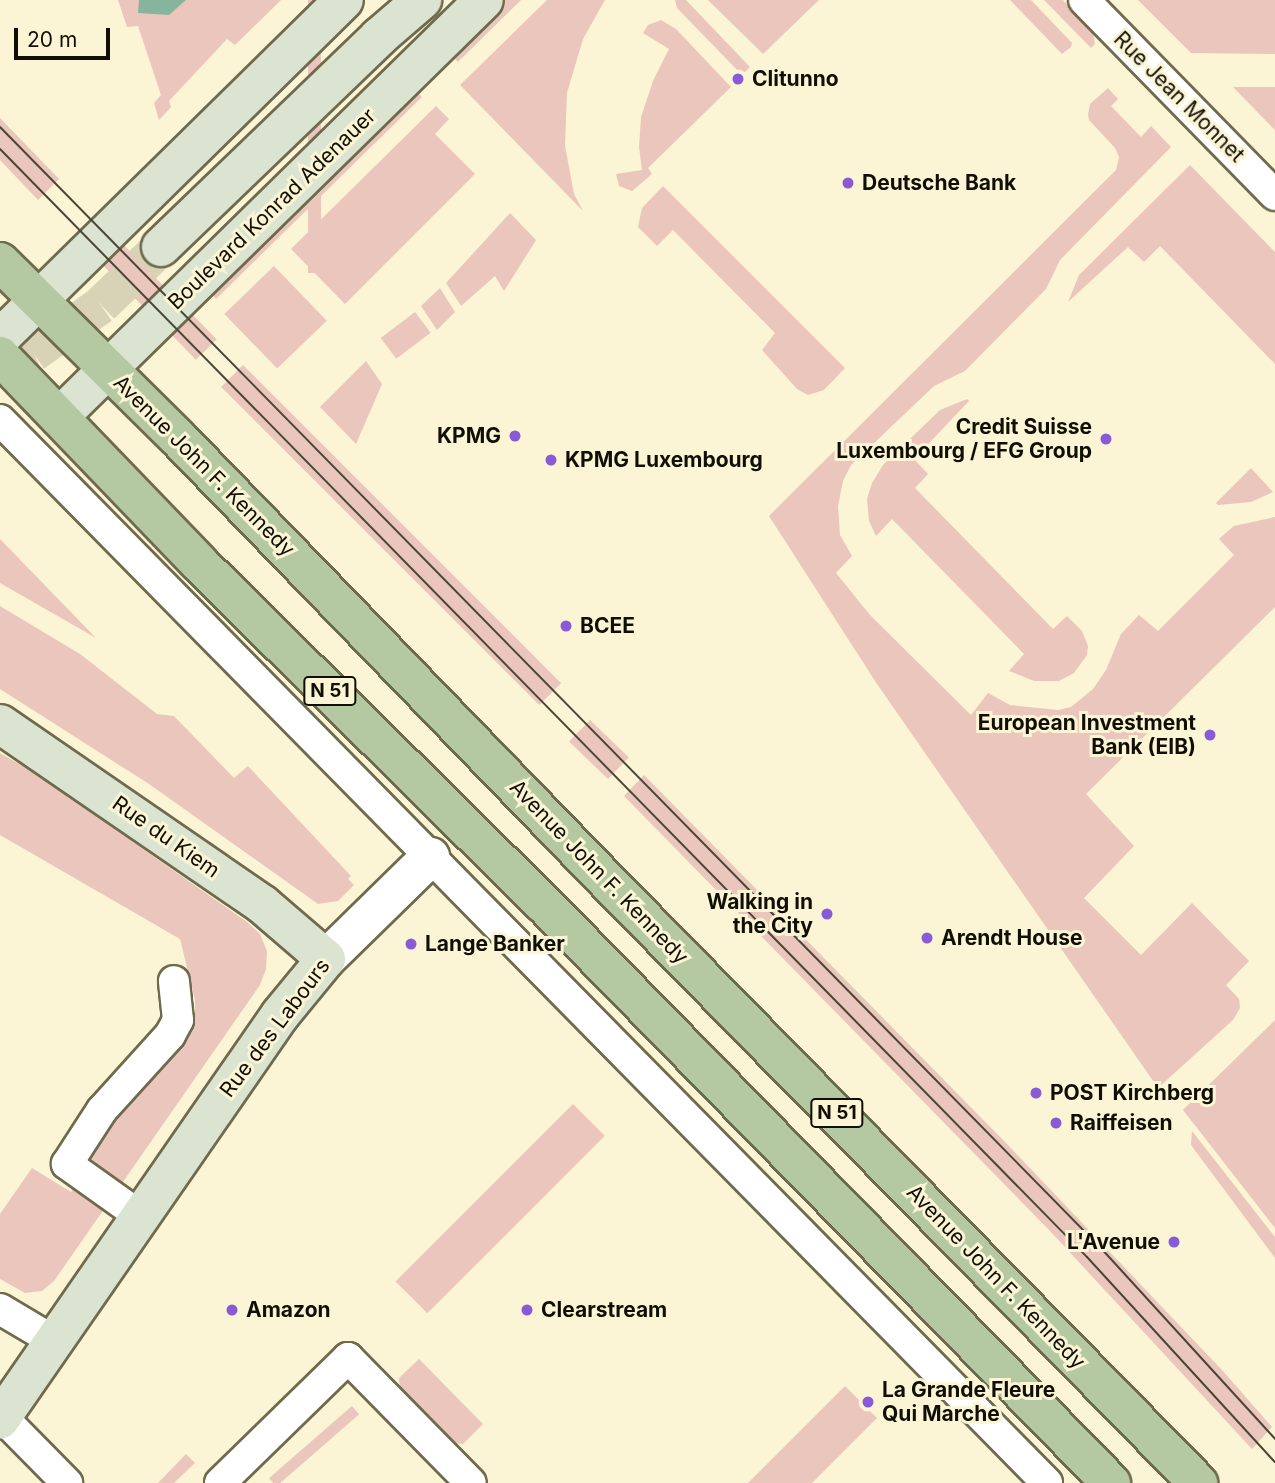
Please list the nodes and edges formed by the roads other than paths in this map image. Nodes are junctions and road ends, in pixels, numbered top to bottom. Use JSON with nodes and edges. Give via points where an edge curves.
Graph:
{"nodes":[{"id":1,"x":344,"y":0,"type":"edge"},
{"id":2,"x":411,"y":0,"type":"edge"},
{"id":3,"x":422,"y":0,"type":"edge"},
{"id":4,"x":484,"y":0,"type":"edge"},
{"id":5,"x":1088,"y":4,"type":"edge"},
{"id":6,"x":379,"y":37,"type":"junction"},
{"id":7,"x":1275,"y":195,"type":"edge"},
{"id":8,"x":161,"y":247,"type":"tunnel mouth"},
{"id":9,"x":0,"y":262,"type":"edge"},
{"id":10,"x":38,"y":300,"type":"junction"},
{"id":11,"x":0,"y":338,"type":"edge"},
{"id":12,"x":0,"y":356,"type":"edge"},
{"id":13,"x":108,"y":369,"type":"junction"},
{"id":14,"x":59,"y":416,"type":"junction"},
{"id":15,"x":0,"y":420,"type":"edge"},
{"id":16,"x":0,"y":724,"type":"edge"},
{"id":17,"x":430,"y":857,"type":"junction"},
{"id":18,"x":326,"y":959,"type":"junction"},
{"id":19,"x":174,"y":981,"type":"dead end"},
{"id":20,"x":140,"y":1216,"type":"junction"},
{"id":21,"x":0,"y":1309,"type":"edge"},
{"id":22,"x":54,"y":1341,"type":"junction"},
{"id":23,"x":1,"y":1418,"type":"edge"},
{"id":24,"x":1067,"y":1439,"type":"junction"},
{"id":25,"x":1041,"y":1477,"type":"edge"},
{"id":26,"x":67,"y":1483,"type":"edge"},
{"id":27,"x":220,"y":1483,"type":"edge"},
{"id":28,"x":471,"y":1483,"type":"edge"},
{"id":29,"x":1111,"y":1483,"type":"edge"},
{"id":30,"x":1198,"y":1483,"type":"edge"}],
"edges":[{"from":1,"to":10,"type":"main road"},
{"from":2,"to":6,"type":"main road"},
{"from":3,"to":6,"type":"main road"},
{"from":4,"to":13,"type":"main road","name":"Boulevard Konrad Adenauer"},
{"from":5,"to":7,"type":"street","name":"Rue Jean Monnet"},
{"from":6,"to":8,"type":"main road"},
{"from":9,"to":10,"type":"main road","name":"Avenue John F. Kennedy","number":"N 51"},
{"from":10,"to":11,"type":"main road"},
{"from":10,"to":13,"type":"main road","name":"Avenue John F. Kennedy","number":"N 51"},
{"from":12,"to":14,"type":"main road","number":"N 51"},
{"from":13,"to":14,"type":"main road","name":"Boulevard Konrad Adenauer"},
{"from":13,"to":30,"type":"main road","name":"Avenue John F. Kennedy","number":"N 51"},
{"from":14,"to":24,"type":"main road","number":"N 51"},
{"from":15,"to":17,"type":"street"},
{"from":16,"to":18,"type":"main road","name":"Rue du Kiem","via":[[262,904]]},
{"from":17,"to":18,"type":"street","name":"Rue des Labours"},
{"from":17,"to":25,"type":"street"},
{"from":18,"to":20,"type":"main road","name":"Rue des Labours","via":[[279,1015]]},
{"from":19,"to":20,"type":"street","via":[[178,1020],[170,1035],[102,1110],[67,1164]]},
{"from":20,"to":22,"type":"main road","name":"Rue des Labours"},
{"from":21,"to":22,"type":"street"},
{"from":22,"to":23,"type":"main road","name":"Rue des Labours"},
{"from":23,"to":26,"type":"street"},
{"from":24,"to":25,"type":"street"},
{"from":24,"to":29,"type":"main road","number":"N 51"},
{"from":27,"to":28,"type":"street","via":[[348,1357]]}]}
